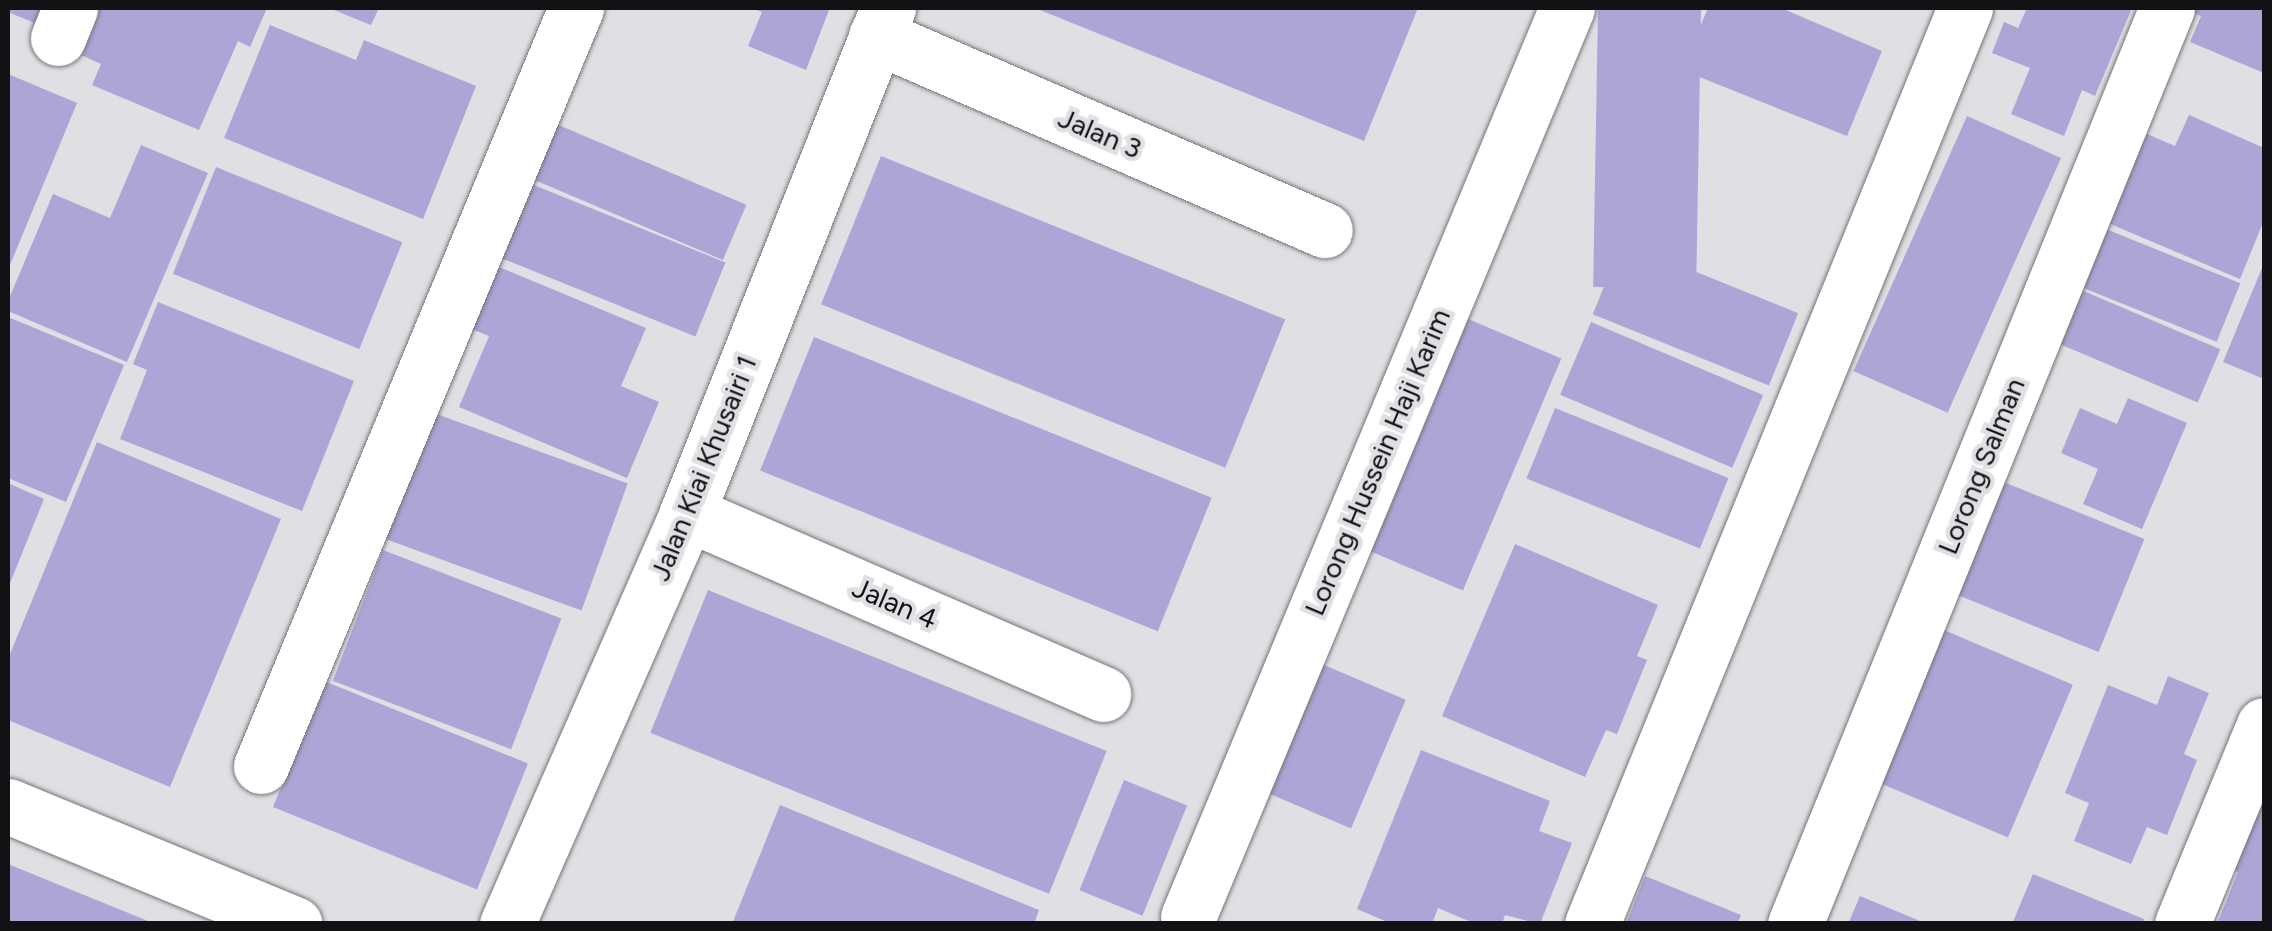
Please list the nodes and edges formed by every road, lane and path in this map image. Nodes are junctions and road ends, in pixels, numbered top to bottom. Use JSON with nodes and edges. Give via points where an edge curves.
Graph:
{"nodes":[{"id":1,"x":576,"y":8,"type":"edge"},
{"id":2,"x":1566,"y":8,"type":"edge"},
{"id":3,"x":1965,"y":8,"type":"edge"},
{"id":4,"x":2166,"y":8,"type":"edge"},
{"id":5,"x":882,"y":22,"type":"edge"},
{"id":6,"x":1325,"y":230,"type":"dead end"},
{"id":7,"x":687,"y":513,"type":"junction"},
{"id":8,"x":1104,"y":694,"type":"dead end"},
{"id":9,"x":2264,"y":725,"type":"edge"},
{"id":10,"x":261,"y":766,"type":"dead end"},
{"id":11,"x":8,"y":806,"type":"edge"},
{"id":12,"x":1188,"y":917,"type":"dead end"},
{"id":13,"x":295,"y":924,"type":"edge"},
{"id":14,"x":507,"y":924,"type":"edge"},
{"id":15,"x":1592,"y":924,"type":"edge"},
{"id":16,"x":1795,"y":924,"type":"edge"},
{"id":17,"x":2182,"y":924,"type":"edge"}],
"edges":[{"from":1,"to":10,"type":"street"},
{"from":2,"to":12,"type":"street","name":"Lorong Hussein Haji Karim"},
{"from":3,"to":15,"type":"street"},
{"from":4,"to":16,"type":"street","name":"Lorong Salman"},
{"from":5,"to":6,"type":"street","name":"Jalan 3"},
{"from":5,"to":7,"type":"street","name":"Jalan Kiai Khusairi 1"},
{"from":7,"to":8,"type":"street","name":"Jalan 4"},
{"from":7,"to":14,"type":"street","name":"Jalan Kiai Khusairi 1"},
{"from":9,"to":17,"type":"street"},
{"from":11,"to":13,"type":"street"}]}
